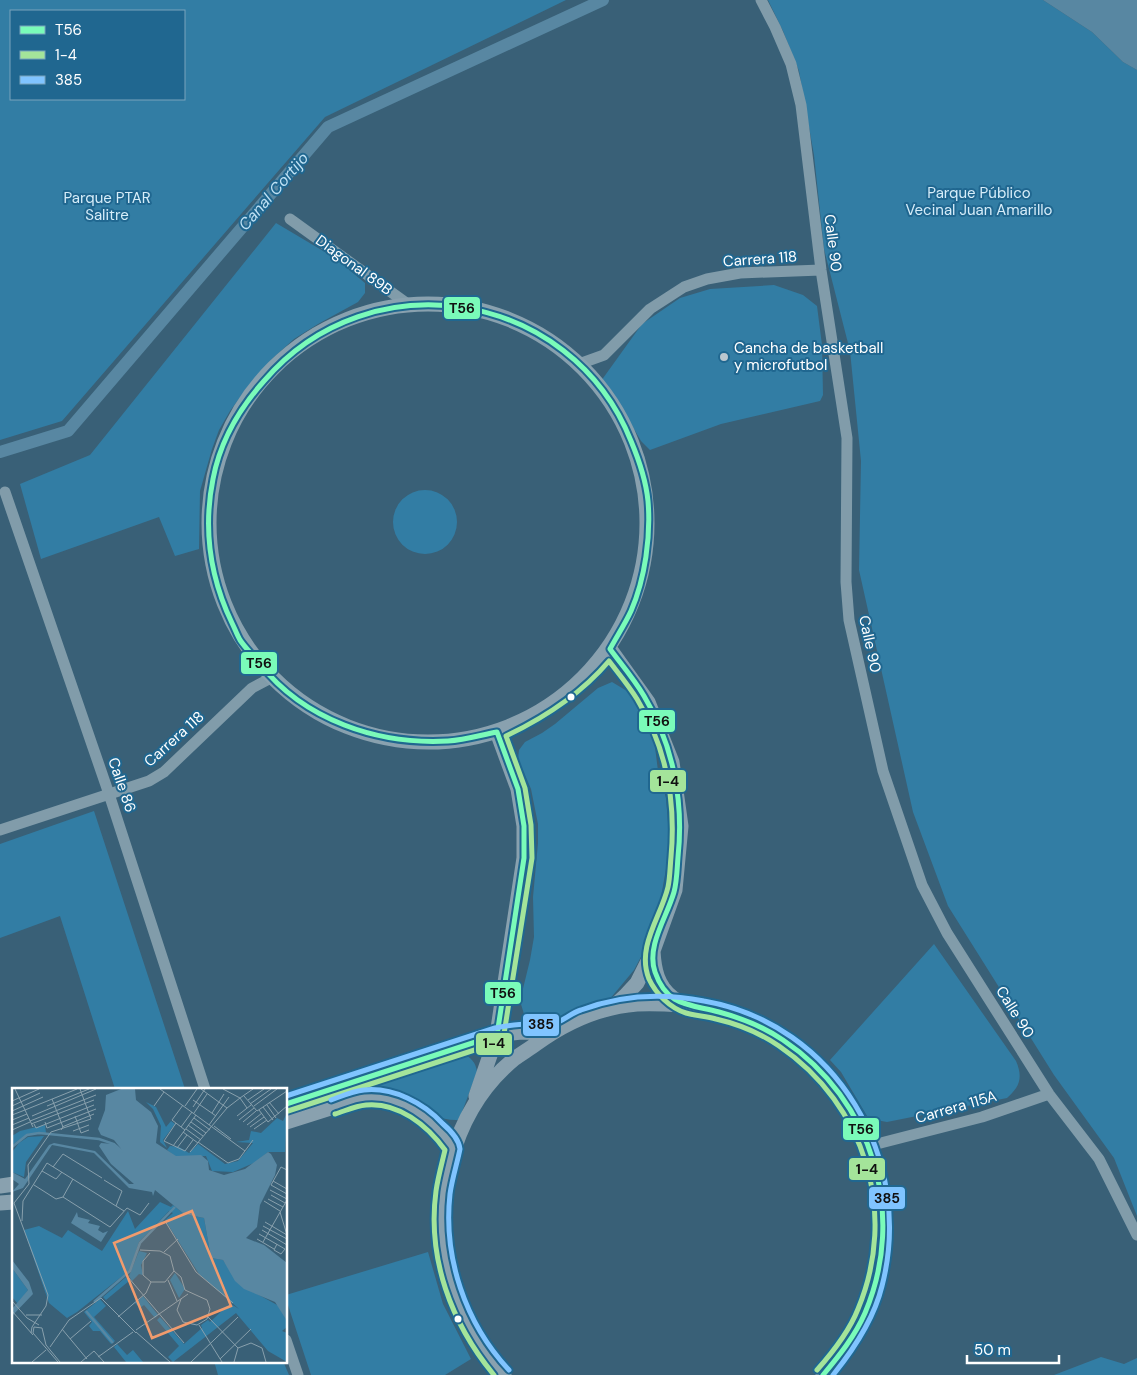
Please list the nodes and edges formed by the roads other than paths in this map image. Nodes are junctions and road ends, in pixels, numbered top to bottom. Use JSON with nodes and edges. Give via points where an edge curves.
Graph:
{"nodes":[{"id":1,"x":761,"y":0,"type":"edge"},
{"id":2,"x":290,"y":219,"type":"dead end"},
{"id":3,"x":821,"y":270,"type":"junction"},
{"id":4,"x":408,"y":304,"type":"junction"},
{"id":5,"x":579,"y":364,"type":"junction"},
{"id":6,"x":5,"y":492,"type":"dead end"},
{"id":7,"x":610,"y":650,"type":"junction"},
{"id":8,"x":272,"y":678,"type":"junction"},
{"id":9,"x":496,"y":732,"type":"junction"},
{"id":10,"x":109,"y":794,"type":"junction"},
{"id":11,"x":0,"y":830,"type":"edge"},
{"id":12,"x":653,"y":951,"type":"junction"},
{"id":13,"x":687,"y":1006,"type":"junction"},
{"id":14,"x":612,"y":1008,"type":"junction"},
{"id":15,"x":551,"y":1033,"type":"junction"},
{"id":16,"x":497,"y":1035,"type":"junction"},
{"id":17,"x":514,"y":1060,"type":"junction"},
{"id":18,"x":205,"y":1088,"type":"edge"},
{"id":19,"x":1049,"y":1094,"type":"junction"},
{"id":20,"x":288,"y":1103,"type":"edge"},
{"id":21,"x":470,"y":1114,"type":"junction"},
{"id":22,"x":288,"y":1121,"type":"edge"},
{"id":23,"x":869,"y":1146,"type":"junction"},
{"id":24,"x":453,"y":1148,"type":"junction"},
{"id":25,"x":1137,"y":1234,"type":"edge"},
{"id":26,"x":288,"y":1346,"type":"edge"},
{"id":27,"x":298,"y":1375,"type":"edge"},
{"id":28,"x":504,"y":1375,"type":"edge"},
{"id":29,"x":823,"y":1375,"type":"edge"}],
"edges":[{"from":1,"to":3,"type":"street","name":"Calle 90","via":[[791,64],[801,105]]},
{"from":2,"to":4,"type":"street","name":"Diagonal 89B"},
{"from":3,"to":5,"type":"street","name":"Carrera 118","via":[[740,273],[684,287],[650,309],[604,355]]},
{"from":3,"to":19,"type":"street","name":"Calle 90","via":[[847,438],[846,582],[849,620],[883,771],[922,885],[947,933]]},
{"from":4,"to":5,"type":"street","name":"Diagonal 89B","via":[[455,306],[500,316],[542,336]]},
{"from":4,"to":8,"type":"street","name":"Diagonal 89B","via":[[362,314],[335,324],[302,343],[269,372],[242,406],[220,450],[209,498],[208,548],[219,596],[240,640]]},
{"from":5,"to":7,"type":"street","name":"Diagonal 89B","via":[[613,404],[636,450],[648,501],[643,571],[634,604]]},
{"from":6,"to":10,"type":"street","name":"Calle 86"},
{"from":7,"to":9,"type":"street","name":"Diagonal 89B","via":[[584,678],[557,700]]},
{"from":7,"to":12,"type":"street","via":[[648,702],[672,762],[677,794],[681,826],[675,890]]},
{"from":8,"to":9,"type":"street","name":"Diagonal 89B","via":[[310,709],[354,729],[401,740],[449,741]]},
{"from":8,"to":10,"type":"street","name":"Carrera 118","via":[[252,688],[164,772]]},
{"from":9,"to":16,"type":"street","via":[[518,789],[524,826],[524,858]]},
{"from":10,"to":11,"type":"street","name":"Carrera 118"},
{"from":10,"to":18,"type":"street","name":"Calle 86"},
{"from":12,"to":13,"type":"street","via":[[654,968],[660,984]]},
{"from":12,"to":14,"type":"street","via":[[636,983]]},
{"from":13,"to":14,"type":"street","via":[[637,1004]]},
{"from":13,"to":23,"type":"street","via":[[721,1012],[754,1023],[784,1040],[835,1086],[855,1115]]},
{"from":14,"to":15,"type":"street"},
{"from":15,"to":16,"type":"street","via":[[533,1031]]},
{"from":15,"to":17,"type":"street"},
{"from":16,"to":17,"type":"street","via":[[503,1052]]},
{"from":16,"to":20,"type":"street"},
{"from":16,"to":21,"type":"street"},
{"from":17,"to":21,"type":"street","via":[[489,1085]]},
{"from":19,"to":23,"type":"street","name":"Carrera 115A","via":[[982,1117]]},
{"from":19,"to":25,"type":"street","name":"Calle 90","via":[[1099,1159]]},
{"from":21,"to":24,"type":"street"},
{"from":22,"to":24,"type":"street","via":[[365,1097],[384,1098],[402,1103],[423,1115],[443,1133]]},
{"from":23,"to":29,"type":"street","via":[[878,1173],[882,1201],[881,1257],[866,1311],[853,1336]]},
{"from":24,"to":28,"type":"street","via":[[443,1192],[445,1264],[456,1300],[473,1334]]},
{"from":26,"to":27,"type":"street"}]}
